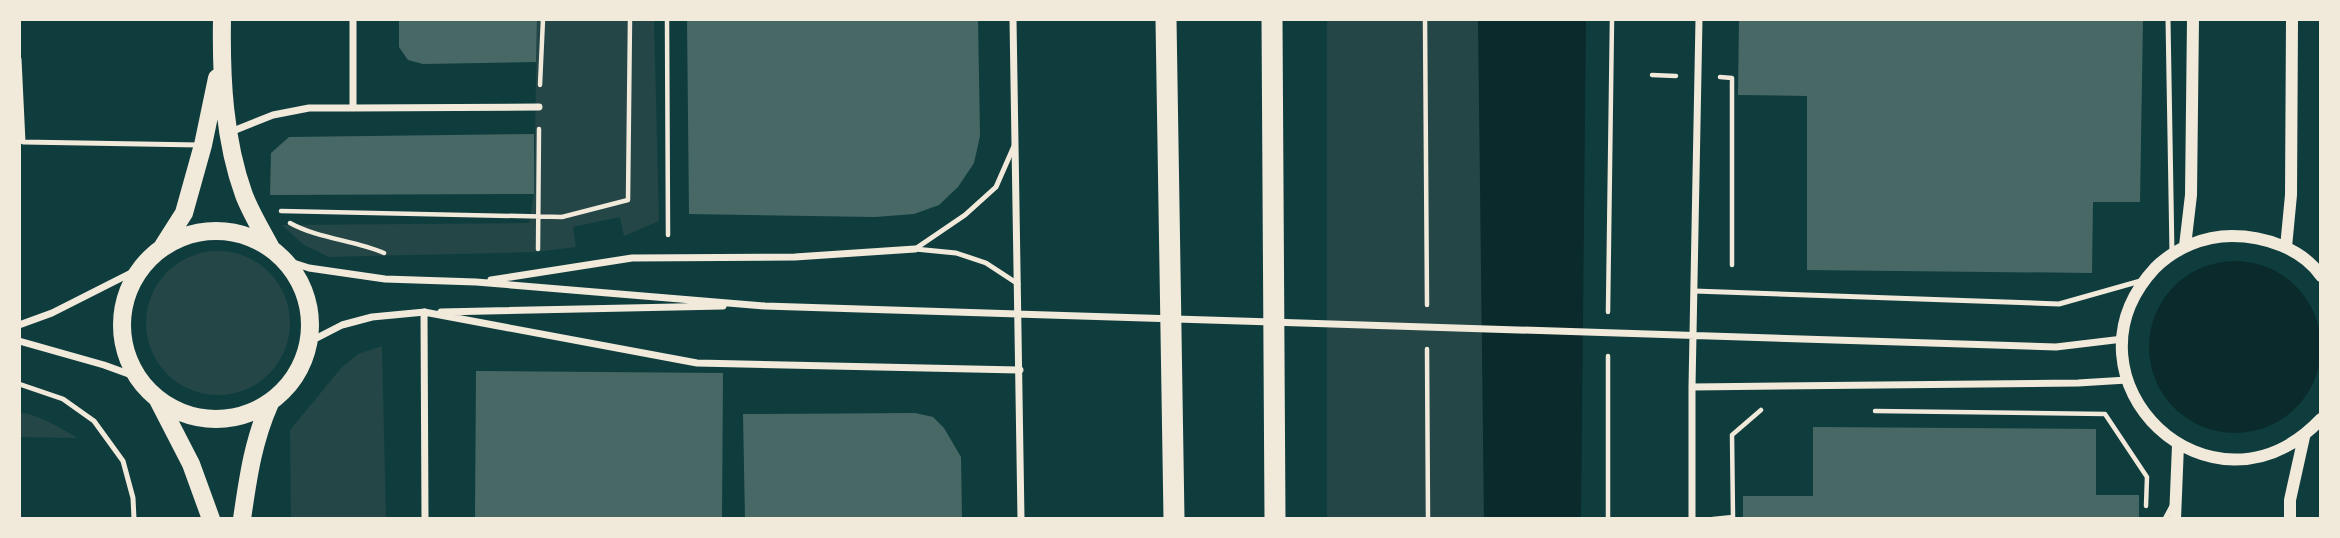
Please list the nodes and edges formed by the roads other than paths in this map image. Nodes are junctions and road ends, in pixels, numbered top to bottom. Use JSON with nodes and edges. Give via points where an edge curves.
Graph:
{"nodes":[{"id":1,"x":222,"y":19,"type":"edge"},
{"id":2,"x":353,"y":19,"type":"edge"},
{"id":3,"x":1013,"y":19,"type":"edge"},
{"id":4,"x":1166,"y":19,"type":"edge"},
{"id":5,"x":1272,"y":19,"type":"edge"},
{"id":6,"x":1699,"y":19,"type":"edge"},
{"id":7,"x":2168,"y":19,"type":"edge"},
{"id":8,"x":2193,"y":19,"type":"edge"},
{"id":9,"x":2292,"y":19,"type":"edge"},
{"id":10,"x":222,"y":58,"type":"junction"},
{"id":11,"x":19,"y":59,"type":"edge"},
{"id":12,"x":20,"y":103,"type":"edge"},
{"id":13,"x":539,"y":107,"type":"dead end"},
{"id":14,"x":353,"y":108,"type":"junction"},
{"id":15,"x":228,"y":133,"type":"junction"},
{"id":16,"x":203,"y":145,"type":"junction"},
{"id":17,"x":1014,"y":146,"type":"junction"},
{"id":18,"x":2185,"y":246,"type":"junction"},
{"id":19,"x":163,"y":247,"type":"junction"},
{"id":20,"x":2286,"y":247,"type":"junction"},
{"id":21,"x":915,"y":249,"type":"junction"},
{"id":22,"x":277,"y":254,"type":"junction"},
{"id":23,"x":2172,"y":254,"type":"junction"},
{"id":24,"x":139,"y":269,"type":"junction"},
{"id":25,"x":2321,"y":275,"type":"edge"},
{"id":26,"x":2144,"y":280,"type":"junction"},
{"id":27,"x":477,"y":282,"type":"junction"},
{"id":28,"x":1018,"y":284,"type":"junction"},
{"id":29,"x":1694,"y":291,"type":"junction"},
{"id":30,"x":765,"y":306,"type":"junction"},
{"id":31,"x":424,"y":312,"type":"junction"},
{"id":32,"x":19,"y":325,"type":"edge"},
{"id":33,"x":2123,"y":339,"type":"junction"},
{"id":34,"x":19,"y":341,"type":"edge"},
{"id":35,"x":307,"y":343,"type":"junction"},
{"id":36,"x":1020,"y":370,"type":"junction"},
{"id":37,"x":137,"y":377,"type":"junction"},
{"id":38,"x":2127,"y":380,"type":"junction"},
{"id":39,"x":19,"y":384,"type":"edge"},
{"id":40,"x":1692,"y":387,"type":"junction"},
{"id":41,"x":158,"y":400,"type":"junction"},
{"id":42,"x":270,"y":403,"type":"junction"},
{"id":43,"x":2321,"y":419,"type":"edge"},
{"id":44,"x":2304,"y":437,"type":"junction"},
{"id":45,"x":2178,"y":445,"type":"junction"},
{"id":46,"x":2175,"y":500,"type":"junction"},
{"id":47,"x":134,"y":519,"type":"edge"},
{"id":48,"x":211,"y":519,"type":"edge"},
{"id":49,"x":242,"y":519,"type":"edge"},
{"id":50,"x":425,"y":519,"type":"edge"},
{"id":51,"x":1021,"y":519,"type":"edge"},
{"id":52,"x":1174,"y":519,"type":"edge"},
{"id":53,"x":1275,"y":519,"type":"edge"},
{"id":54,"x":1692,"y":519,"type":"edge"},
{"id":55,"x":2165,"y":519,"type":"edge"},
{"id":56,"x":2175,"y":519,"type":"edge"},
{"id":57,"x":2290,"y":519,"type":"edge"}],
"edges":[{"from":1,"to":10,"type":"main road"},
{"from":2,"to":14,"type":"street"},
{"from":3,"to":17,"type":"street"},
{"from":4,"to":52,"type":"highway"},
{"from":5,"to":53,"type":"highway"},
{"from":6,"to":29,"type":"street"},
{"from":7,"to":23,"type":"lane"},
{"from":8,"to":18,"type":"street","via":[[2192,195]]},
{"from":9,"to":20,"type":"street","via":[[2291,195]]},
{"from":10,"to":15,"type":"main road"},
{"from":10,"to":16,"type":"main road"},
{"from":11,"to":12,"type":"lane"},
{"from":12,"to":16,"type":"lane","via":[[23,142]]},
{"from":13,"to":14,"type":"street"},
{"from":14,"to":15,"type":"street","via":[[309,108]]},
{"from":15,"to":22,"type":"main road","via":[[245,196],[260,210]]},
{"from":16,"to":19,"type":"main road","via":[[184,213]]},
{"from":17,"to":21,"type":"lane","via":[[996,187]]},
{"from":17,"to":28,"type":"street"},
{"from":18,"to":20,"type":"street","via":[[2218,236],[2253,236]]},
{"from":18,"to":23,"type":"street"},
{"from":19,"to":22,"type":"main road","via":[[192,234],[217,231],[240,234]]},
{"from":19,"to":24,"type":"main road"},
{"from":20,"to":25,"type":"street"},
{"from":21,"to":27,"type":"street","via":[[794,257],[632,258]]},
{"from":21,"to":28,"type":"lane","via":[[956,253],[986,263]]},
{"from":22,"to":27,"type":"street","via":[[309,268],[385,279]]},
{"from":22,"to":35,"type":"main road","via":[[303,289],[310,323]]},
{"from":23,"to":26,"type":"street"},
{"from":24,"to":32,"type":"street"},
{"from":24,"to":37,"type":"main road","via":[[125,297],[121,320],[125,351]]},
{"from":26,"to":29,"type":"lane","via":[[2059,304]]},
{"from":26,"to":33,"type":"street","via":[[2129,308]]},
{"from":27,"to":30,"type":"street"},
{"from":28,"to":36,"type":"street"},
{"from":29,"to":40,"type":"street"},
{"from":30,"to":31,"type":"street"},
{"from":30,"to":33,"type":"street","via":[[2056,347]]},
{"from":31,"to":35,"type":"street","via":[[342,325]]},
{"from":31,"to":36,"type":"street","via":[[697,363]]},
{"from":31,"to":50,"type":"street"},
{"from":33,"to":38,"type":"street"},
{"from":34,"to":37,"type":"street"},
{"from":35,"to":42,"type":"main road","via":[[294,379]]},
{"from":36,"to":51,"type":"street"},
{"from":37,"to":41,"type":"main road"},
{"from":38,"to":40,"type":"street"},
{"from":38,"to":45,"type":"street","via":[[2138,406]]},
{"from":39,"to":47,"type":"lane","via":[[63,399],[94,421],[123,461]]},
{"from":40,"to":54,"type":"street"},
{"from":41,"to":42,"type":"main road","via":[[181,413],[213,420],[245,415]]},
{"from":41,"to":48,"type":"main road","via":[[191,464]]},
{"from":42,"to":49,"type":"main road","via":[[249,467]]},
{"from":43,"to":44,"type":"street"},
{"from":44,"to":45,"type":"street","via":[[2275,453],[2242,460],[2209,457]]},
{"from":44,"to":57,"type":"street"},
{"from":45,"to":46,"type":"street"},
{"from":46,"to":55,"type":"lane"},
{"from":46,"to":56,"type":"street"}]}
